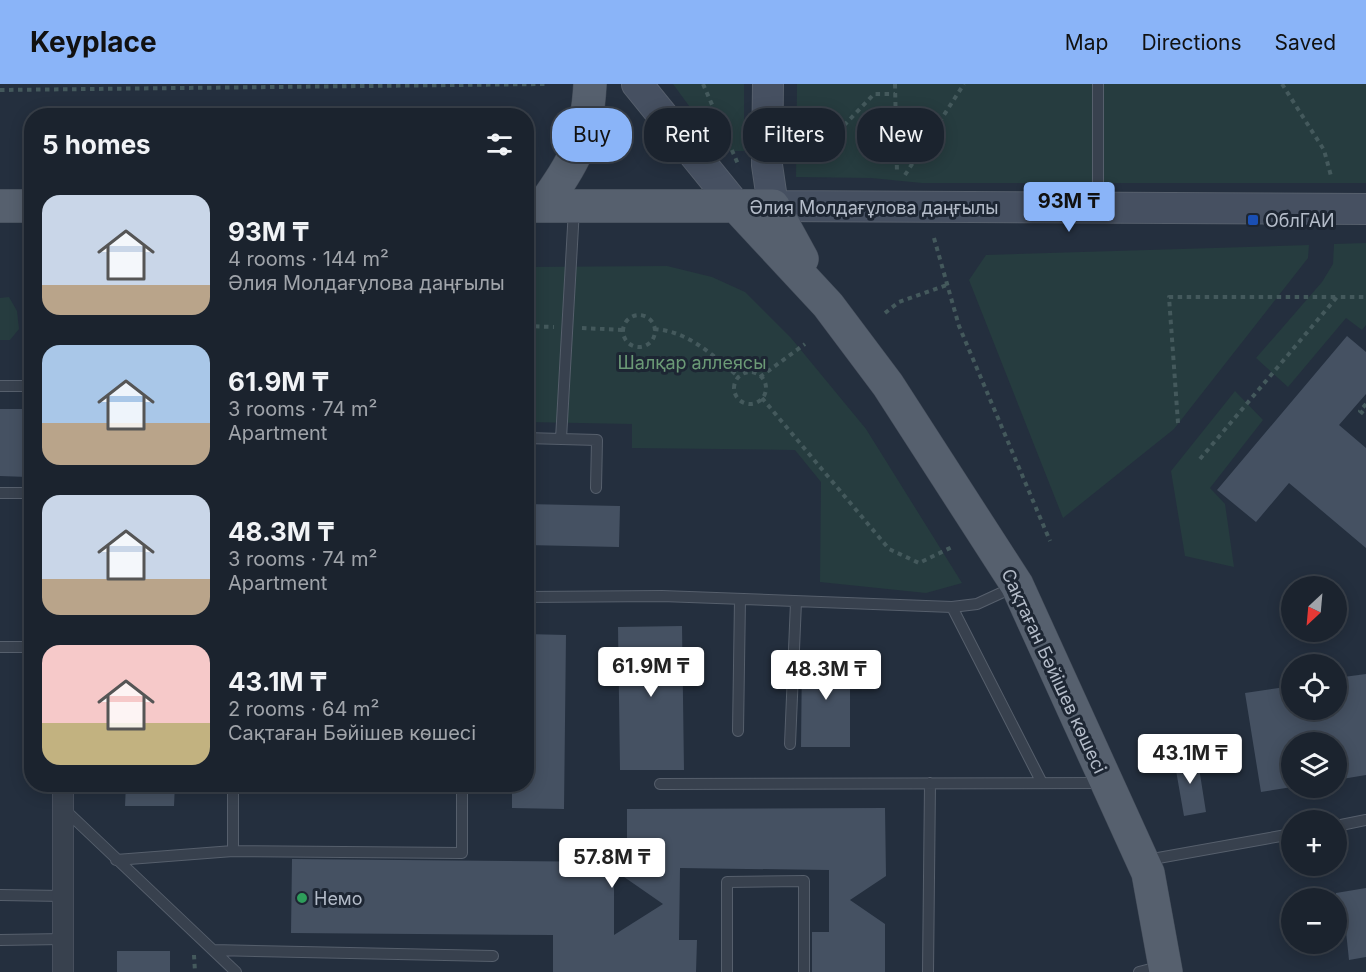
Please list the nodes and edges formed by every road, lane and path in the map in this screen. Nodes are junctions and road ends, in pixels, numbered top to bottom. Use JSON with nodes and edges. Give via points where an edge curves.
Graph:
{"nodes":[{"id":1,"x":546,"y":84,"type":"edge"},
{"id":2,"x":590,"y":84,"type":"edge"},
{"id":3,"x":637,"y":84,"type":"edge"},
{"id":4,"x":703,"y":84,"type":"edge"},
{"id":5,"x":768,"y":84,"type":"edge"},
{"id":6,"x":895,"y":84,"type":"edge"},
{"id":7,"x":964,"y":84,"type":"edge"},
{"id":8,"x":1098,"y":84,"type":"edge"},
{"id":9,"x":1282,"y":84,"type":"edge"},
{"id":10,"x":0,"y":90,"type":"edge"},
{"id":11,"x":895,"y":94,"type":"junction"},
{"id":12,"x":845,"y":124,"type":"edge"},
{"id":13,"x":738,"y":164,"type":"dead end"},
{"id":14,"x":897,"y":173,"type":"dead end"},
{"id":15,"x":905,"y":175,"type":"dead end"},
{"id":16,"x":1331,"y":176,"type":"dead end"},
{"id":17,"x":0,"y":206,"type":"edge"},
{"id":18,"x":24,"y":206,"type":"edge"},
{"id":19,"x":548,"y":206,"type":"edge"},
{"id":20,"x":736,"y":206,"type":"junction"},
{"id":21,"x":773,"y":206,"type":"junction"},
{"id":22,"x":1098,"y":209,"type":"junction"},
{"id":23,"x":1366,"y":209,"type":"edge"},
{"id":24,"x":934,"y":238,"type":"dead end"},
{"id":25,"x":947,"y":285,"type":"junction"},
{"id":26,"x":1337,"y":297,"type":"junction"},
{"id":27,"x":1366,"y":297,"type":"edge"},
{"id":28,"x":828,"y":305,"type":"junction"},
{"id":29,"x":885,"y":313,"type":"dead end"},
{"id":30,"x":654,"y":329,"type":"junction"},
{"id":31,"x":805,"y":344,"type":"dead end"},
{"id":32,"x":739,"y":377,"type":"junction"},
{"id":33,"x":760,"y":377,"type":"junction"},
{"id":34,"x":0,"y":386,"type":"edge"},
{"id":35,"x":24,"y":386,"type":"edge"},
{"id":36,"x":762,"y":398,"type":"junction"},
{"id":37,"x":1366,"y":404,"type":"edge"},
{"id":38,"x":1366,"y":416,"type":"edge"},
{"id":39,"x":1178,"y":423,"type":"dead end"},
{"id":40,"x":534,"y":438,"type":"edge"},
{"id":41,"x":561,"y":439,"type":"junction"},
{"id":42,"x":1200,"y":459,"type":"dead end"},
{"id":43,"x":596,"y":488,"type":"dead end"},
{"id":44,"x":0,"y":493,"type":"edge"},
{"id":45,"x":24,"y":493,"type":"edge"},
{"id":46,"x":1050,"y":541,"type":"dead end"},
{"id":47,"x":952,"y":546,"type":"dead end"},
{"id":48,"x":1017,"y":585,"type":"junction"},
{"id":49,"x":534,"y":597,"type":"edge"},
{"id":50,"x":740,"y":599,"type":"junction"},
{"id":51,"x":796,"y":602,"type":"junction"},
{"id":52,"x":952,"y":608,"type":"junction"},
{"id":53,"x":24,"y":646,"type":"edge"},
{"id":54,"x":0,"y":647,"type":"edge"},
{"id":55,"x":738,"y":731,"type":"dead end"},
{"id":56,"x":790,"y":744,"type":"dead end"},
{"id":57,"x":930,"y":783,"type":"junction"},
{"id":58,"x":1042,"y":783,"type":"junction"},
{"id":59,"x":1107,"y":783,"type":"junction"},
{"id":60,"x":660,"y":784,"type":"dead end"},
{"id":61,"x":63,"y":792,"type":"edge"},
{"id":62,"x":233,"y":792,"type":"edge"},
{"id":63,"x":462,"y":792,"type":"edge"},
{"id":64,"x":63,"y":808,"type":"junction"},
{"id":65,"x":1366,"y":820,"type":"edge"},
{"id":66,"x":1347,"y":824,"type":"edge"},
{"id":67,"x":1281,"y":836,"type":"edge"},
{"id":68,"x":233,"y":851,"type":"junction"},
{"id":69,"x":116,"y":860,"type":"junction"},
{"id":70,"x":1142,"y":861,"type":"junction"},
{"id":71,"x":0,"y":895,"type":"edge"},
{"id":72,"x":63,"y":896,"type":"junction"},
{"id":73,"x":63,"y":939,"type":"junction"},
{"id":74,"x":0,"y":940,"type":"edge"},
{"id":75,"x":194,"y":946,"type":"dead end"},
{"id":76,"x":213,"y":950,"type":"junction"},
{"id":77,"x":493,"y":956,"type":"dead end"},
{"id":78,"x":1157,"y":970,"type":"edge"},
{"id":79,"x":63,"y":972,"type":"edge"},
{"id":80,"x":195,"y":972,"type":"edge"},
{"id":81,"x":236,"y":972,"type":"edge"},
{"id":82,"x":727,"y":972,"type":"edge"},
{"id":83,"x":804,"y":972,"type":"edge"},
{"id":84,"x":928,"y":972,"type":"edge"}],
"edges":[{"from":1,"to":10,"type":"path"},
{"from":2,"to":19,"type":"main road","via":[[588,122],[582,144]]},
{"from":3,"to":20,"type":"main road"},
{"from":4,"to":13,"type":"path"},
{"from":5,"to":21,"type":"main road","via":[[767,165]]},
{"from":6,"to":11,"type":"path"},
{"from":7,"to":15,"type":"path"},
{"from":8,"to":22,"type":"lane"},
{"from":9,"to":16,"type":"path","via":[[1324,150]]},
{"from":11,"to":12,"type":"path","via":[[874,94]]},
{"from":11,"to":14,"type":"path"},
{"from":17,"to":18,"type":"main road"},
{"from":19,"to":20,"type":"main road","name":"Әлия Молдағұлова даңғылы"},
{"from":19,"to":41,"type":"lane"},
{"from":20,"to":21,"type":"main road","name":"Әлия Молдағұлова даңғылы"},
{"from":20,"to":28,"type":"main road","name":"Сақтаған Бәйішев көшесі"},
{"from":21,"to":22,"type":"main road","name":"Әлия Молдағұлова даңғылы"},
{"from":21,"to":28,"type":"main road","name":"Сақтаған Бәйішев көшесі"},
{"from":22,"to":23,"type":"main road","name":"Әлия Молдағұлова даңғылы"},
{"from":24,"to":25,"type":"path"},
{"from":25,"to":29,"type":"path","via":[[899,302]]},
{"from":25,"to":46,"type":"path","via":[[959,326]]},
{"from":26,"to":27,"type":"path"},
{"from":26,"to":39,"type":"path","via":[[1169,297]]},
{"from":26,"to":42,"type":"path"},
{"from":28,"to":48,"type":"main road","name":"Сақтаған Бәйішев көшесі","via":[[888,385]]},
{"from":30,"to":30,"type":"path","via":[[651,340],[642,346],[627,342],[623,332],[629,318],[639,315],[648,318]]},
{"from":30,"to":32,"type":"path","via":[[688,338]]},
{"from":31,"to":33,"type":"path"},
{"from":32,"to":33,"type":"path","via":[[750,372]]},
{"from":32,"to":36,"type":"path","via":[[734,389],[738,399],[753,403]]},
{"from":33,"to":36,"type":"path","via":[[765,388]]},
{"from":34,"to":35,"type":"lane"},
{"from":36,"to":47,"type":"path","via":[[888,549],[919,563]]},
{"from":37,"to":38,"type":"path","via":[[1360,411]]},
{"from":40,"to":41,"type":"lane"},
{"from":41,"to":43,"type":"lane","via":[[597,440]]},
{"from":44,"to":45,"type":"lane"},
{"from":48,"to":52,"type":"lane","via":[[977,604]]},
{"from":48,"to":59,"type":"main road","name":"Сақтаған Бәйішев көшесі"},
{"from":49,"to":50,"type":"lane"},
{"from":50,"to":51,"type":"lane"},
{"from":50,"to":55,"type":"lane"},
{"from":51,"to":52,"type":"lane"},
{"from":51,"to":56,"type":"lane"},
{"from":52,"to":58,"type":"lane"},
{"from":53,"to":54,"type":"lane"},
{"from":57,"to":58,"type":"lane"},
{"from":57,"to":60,"type":"lane"},
{"from":57,"to":84,"type":"lane"},
{"from":58,"to":59,"type":"lane"},
{"from":59,"to":70,"type":"main road","name":"Сақтаған Бәйішев көшесі"},
{"from":61,"to":64,"type":"street"},
{"from":62,"to":68,"type":"lane"},
{"from":63,"to":68,"type":"lane","via":[[462,853]]},
{"from":64,"to":69,"type":"lane"},
{"from":64,"to":72,"type":"street"},
{"from":65,"to":66,"type":"lane"},
{"from":67,"to":70,"type":"lane"},
{"from":68,"to":69,"type":"lane"},
{"from":69,"to":76,"type":"lane"},
{"from":70,"to":78,"type":"main road","name":"Сақтаған Бәйішев көшесі","via":[[1148,873]]},
{"from":71,"to":72,"type":"lane"},
{"from":72,"to":73,"type":"street"},
{"from":73,"to":74,"type":"lane"},
{"from":73,"to":79,"type":"street"},
{"from":75,"to":80,"type":"path"},
{"from":76,"to":77,"type":"lane"},
{"from":76,"to":81,"type":"lane"},
{"from":82,"to":83,"type":"lane","via":[[727,882],[749,881],[804,881]]}]}
